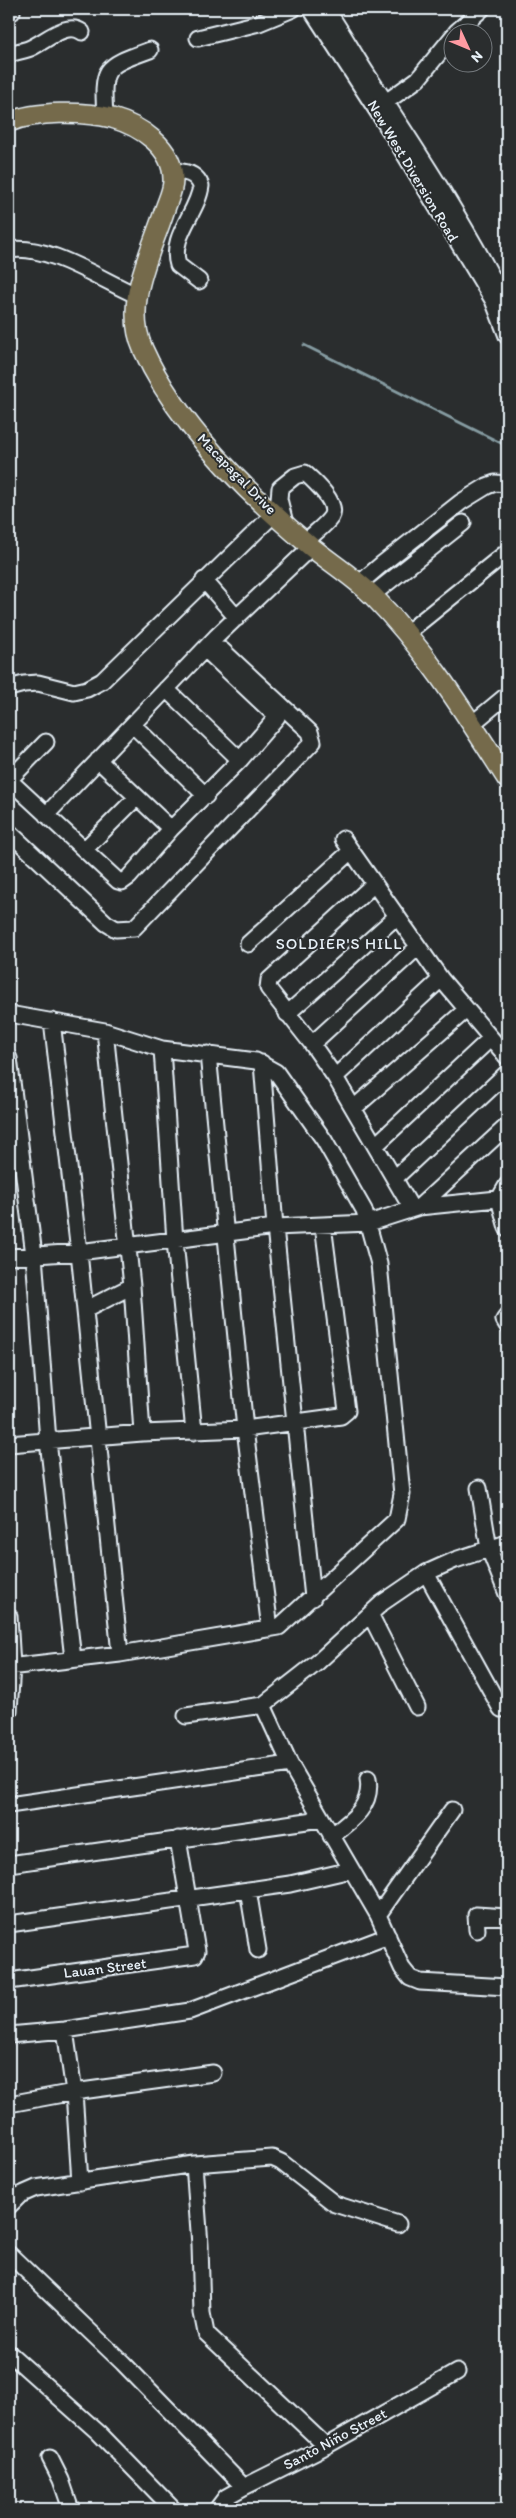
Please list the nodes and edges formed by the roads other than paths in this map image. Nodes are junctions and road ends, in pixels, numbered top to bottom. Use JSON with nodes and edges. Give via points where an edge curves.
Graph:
{"nodes":[{"id":1,"x":293,"y":9,"type":"edge"},
{"id":2,"x":311,"y":9,"type":"edge"},
{"id":3,"x":326,"y":9,"type":"edge"},
{"id":4,"x":482,"y":9,"type":"edge"},
{"id":5,"x":467,"y":22,"type":"edge"},
{"id":6,"x":82,"y":32,"type":"dead end"},
{"id":7,"x":198,"y":38,"type":"dead end"},
{"id":8,"x":444,"y":47,"type":"edge"},
{"id":9,"x":150,"y":50,"type":"dead end"},
{"id":10,"x":9,"y":54,"type":"edge"},
{"id":11,"x":386,"y":102,"type":"junction"},
{"id":12,"x":105,"y":117,"type":"junction"},
{"id":13,"x":9,"y":122,"type":"edge"},
{"id":14,"x":173,"y":172,"type":"junction"},
{"id":15,"x":9,"y":250,"type":"edge"},
{"id":16,"x":199,"y":281,"type":"dead end"},
{"id":17,"x":136,"y":295,"type":"junction"},
{"id":18,"x":507,"y":306,"type":"edge"},
{"id":19,"x":507,"y":336,"type":"edge"},
{"id":20,"x":507,"y":484,"type":"edge"},
{"id":21,"x":461,"y":502,"type":"junction"},
{"id":22,"x":280,"y":518,"type":"junction"},
{"id":23,"x":308,"y":544,"type":"junction"},
{"id":24,"x":507,"y":552,"type":"edge"},
{"id":25,"x":382,"y":564,"type":"junction"},
{"id":26,"x":392,"y":577,"type":"junction"},
{"id":27,"x":204,"y":580,"type":"junction"},
{"id":28,"x":366,"y":589,"type":"junction"},
{"id":29,"x":237,"y":618,"type":"junction"},
{"id":30,"x":408,"y":632,"type":"junction"},
{"id":31,"x":205,"y":649,"type":"junction"},
{"id":32,"x":222,"y":650,"type":"dead end"},
{"id":33,"x":9,"y":688,"type":"edge"},
{"id":34,"x":166,"y":689,"type":"junction"},
{"id":35,"x":507,"y":695,"type":"edge"},
{"id":36,"x":472,"y":724,"type":"junction"},
{"id":37,"x":133,"y":725,"type":"junction"},
{"id":38,"x":46,"y":742,"type":"dead end"},
{"id":39,"x":98,"y":760,"type":"junction"},
{"id":40,"x":240,"y":760,"type":"junction"},
{"id":41,"x":507,"y":779,"type":"edge"},
{"id":42,"x":9,"y":780,"type":"edge"},
{"id":43,"x":206,"y":796,"type":"junction"},
{"id":44,"x":137,"y":797,"type":"junction"},
{"id":45,"x":46,"y":815,"type":"junction"},
{"id":46,"x":171,"y":828,"type":"junction"},
{"id":47,"x":9,"y":832,"type":"edge"},
{"id":48,"x":85,"y":848,"type":"junction"},
{"id":49,"x":374,"y":884,"type":"junction"},
{"id":50,"x":397,"y":916,"type":"junction"},
{"id":51,"x":248,"y":944,"type":"dead end"},
{"id":52,"x":418,"y":947,"type":"junction"},
{"id":53,"x":441,"y":979,"type":"junction"},
{"id":54,"x":466,"y":1010,"type":"junction"},
{"id":55,"x":9,"y":1014,"type":"edge"},
{"id":56,"x":287,"y":1014,"type":"junction"},
{"id":57,"x":52,"y":1021,"type":"junction"},
{"id":58,"x":105,"y":1031,"type":"junction"},
{"id":59,"x":491,"y":1038,"type":"junction"},
{"id":60,"x":312,"y":1044,"type":"junction"},
{"id":61,"x":162,"y":1049,"type":"junction"},
{"id":62,"x":208,"y":1054,"type":"junction"},
{"id":63,"x":507,"y":1057,"type":"edge"},
{"id":64,"x":9,"y":1058,"type":"edge"},
{"id":65,"x":262,"y":1063,"type":"junction"},
{"id":66,"x":507,"y":1074,"type":"edge"},
{"id":67,"x":335,"y":1077,"type":"junction"},
{"id":68,"x":354,"y":1108,"type":"junction"},
{"id":69,"x":507,"y":1126,"type":"edge"},
{"id":70,"x":376,"y":1145,"type":"junction"},
{"id":71,"x":395,"y":1178,"type":"junction"},
{"id":72,"x":507,"y":1185,"type":"edge"},
{"id":73,"x":503,"y":1199,"type":"edge"},
{"id":74,"x":416,"y":1208,"type":"junction"},
{"id":75,"x":369,"y":1223,"type":"junction"},
{"id":76,"x":323,"y":1225,"type":"junction"},
{"id":77,"x":275,"y":1227,"type":"junction"},
{"id":78,"x":507,"y":1228,"type":"edge"},
{"id":79,"x":225,"y":1234,"type":"junction"},
{"id":80,"x":175,"y":1241,"type":"junction"},
{"id":81,"x":128,"y":1246,"type":"junction"},
{"id":82,"x":79,"y":1252,"type":"junction"},
{"id":83,"x":34,"y":1255,"type":"junction"},
{"id":84,"x":9,"y":1257,"type":"edge"},
{"id":85,"x":132,"y":1286,"type":"junction"},
{"id":86,"x":85,"y":1310,"type":"junction"},
{"id":87,"x":507,"y":1316,"type":"edge"},
{"id":88,"x":507,"y":1325,"type":"edge"},
{"id":89,"x":295,"y":1423,"type":"junction"},
{"id":90,"x":245,"y":1429,"type":"junction"},
{"id":91,"x":194,"y":1432,"type":"junction"},
{"id":92,"x":142,"y":1433,"type":"junction"},
{"id":93,"x":98,"y":1438,"type":"junction"},
{"id":94,"x":48,"y":1441,"type":"junction"},
{"id":95,"x":9,"y":1444,"type":"edge"},
{"id":96,"x":479,"y":1488,"type":"dead end"},
{"id":97,"x":507,"y":1543,"type":"edge"},
{"id":98,"x":489,"y":1549,"type":"junction"},
{"id":99,"x":426,"y":1573,"type":"junction"},
{"id":100,"x":507,"y":1594,"type":"edge"},
{"id":101,"x":313,"y":1598,"type":"junction"},
{"id":102,"x":370,"y":1614,"type":"junction"},
{"id":103,"x":9,"y":1616,"type":"edge"},
{"id":104,"x":270,"y":1629,"type":"junction"},
{"id":105,"x":120,"y":1654,"type":"junction"},
{"id":106,"x":74,"y":1660,"type":"junction"},
{"id":107,"x":11,"y":1666,"type":"edge"},
{"id":108,"x":263,"y":1705,"type":"junction"},
{"id":109,"x":417,"y":1707,"type":"dead end"},
{"id":110,"x":501,"y":1709,"type":"dead end"},
{"id":111,"x":9,"y":1712,"type":"edge"},
{"id":112,"x":186,"y":1716,"type":"dead end"},
{"id":113,"x":290,"y":1764,"type":"junction"},
{"id":114,"x":368,"y":1779,"type":"dead end"},
{"id":115,"x":9,"y":1805,"type":"edge"},
{"id":116,"x":452,"y":1810,"type":"dead end"},
{"id":117,"x":321,"y":1819,"type":"junction"},
{"id":118,"x":331,"y":1836,"type":"junction"},
{"id":119,"x":178,"y":1839,"type":"junction"},
{"id":120,"x":9,"y":1864,"type":"edge"},
{"id":121,"x":351,"y":1870,"type":"junction"},
{"id":122,"x":248,"y":1890,"type":"junction"},
{"id":123,"x":190,"y":1899,"type":"junction"},
{"id":124,"x":378,"y":1915,"type":"junction"},
{"id":125,"x":507,"y":1917,"type":"edge"},
{"id":126,"x":9,"y":1924,"type":"edge"},
{"id":127,"x":476,"y":1930,"type":"dead end"},
{"id":128,"x":388,"y":1936,"type":"junction"},
{"id":129,"x":258,"y":1950,"type":"dead end"},
{"id":130,"x":9,"y":1981,"type":"edge"},
{"id":131,"x":507,"y":1987,"type":"edge"},
{"id":132,"x":65,"y":2030,"type":"junction"},
{"id":133,"x":9,"y":2035,"type":"edge"},
{"id":134,"x":213,"y":2072,"type":"dead end"},
{"id":135,"x":74,"y":2092,"type":"junction"},
{"id":136,"x":9,"y":2104,"type":"edge"},
{"id":137,"x":194,"y":2164,"type":"junction"},
{"id":138,"x":80,"y":2182,"type":"junction"},
{"id":139,"x":9,"y":2206,"type":"edge"},
{"id":140,"x":398,"y":2224,"type":"dead end"},
{"id":141,"x":9,"y":2254,"type":"edge"},
{"id":142,"x":9,"y":2353,"type":"edge"},
{"id":143,"x":457,"y":2372,"type":"dead end"},
{"id":144,"x":326,"y":2446,"type":"junction"},
{"id":145,"x":50,"y":2458,"type":"dead end"},
{"id":146,"x":244,"y":2487,"type":"junction"},
{"id":147,"x":71,"y":2509,"type":"edge"},
{"id":148,"x":173,"y":2509,"type":"edge"},
{"id":149,"x":218,"y":2509,"type":"edge"}],
"edges":[{"from":1,"to":7,"type":"street","via":[[259,23]]},
{"from":2,"to":19,"type":"street","name":"New West Diversion Road","via":[[396,140],[493,300]]},
{"from":3,"to":11,"type":"street","name":"New West Diversion Road"},
{"from":4,"to":5,"type":"street"},
{"from":6,"to":10,"type":"street","via":[[70,29],[28,50]]},
{"from":8,"to":11,"type":"street","via":[[418,79]]},
{"from":9,"to":12,"type":"street","via":[[109,68],[103,85]]},
{"from":11,"to":18,"type":"street","name":"New West Diversion Road","via":[[438,182]]},
{"from":12,"to":13,"type":"main road","via":[[44,114]]},
{"from":12,"to":14,"type":"main road","via":[[126,122],[147,133],[162,150]]},
{"from":14,"to":16,"type":"street","via":[[184,171],[201,186],[177,256],[178,265]]},
{"from":14,"to":17,"type":"main road","name":"Macapagal Drive","via":[[173,184]]},
{"from":15,"to":17,"type":"street","via":[[35,249],[66,260]]},
{"from":17,"to":22,"type":"main road","name":"Macapagal Drive","via":[[139,337],[164,387],[220,461]]},
{"from":20,"to":21,"type":"street","via":[[487,486]]},
{"from":21,"to":25,"type":"street"},
{"from":21,"to":26,"type":"street","via":[[466,526]]},
{"from":22,"to":23,"type":"main road","name":"Macapagal Drive"},
{"from":22,"to":23,"type":"street","via":[[280,488],[304,473],[323,490],[333,507],[327,522]]},
{"from":22,"to":27,"type":"street"},
{"from":23,"to":28,"type":"main road","name":"Macapagal Drive"},
{"from":23,"to":29,"type":"street"},
{"from":24,"to":30,"type":"street"},
{"from":25,"to":26,"type":"street"},
{"from":25,"to":28,"type":"street"},
{"from":26,"to":28,"type":"street"},
{"from":27,"to":29,"type":"street"},
{"from":27,"to":33,"type":"street","via":[[102,681],[74,692],[38,683]]},
{"from":28,"to":30,"type":"main road","name":"Macapagal Drive"},
{"from":29,"to":31,"type":"street"},
{"from":30,"to":36,"type":"main road","name":"Macapagal Drive"},
{"from":31,"to":34,"type":"street"},
{"from":31,"to":40,"type":"street","via":[[276,718]]},
{"from":32,"to":47,"type":"street","via":[[310,732],[313,742],[134,928],[116,929],[106,923]]},
{"from":34,"to":37,"type":"street"},
{"from":34,"to":40,"type":"street"},
{"from":35,"to":36,"type":"street"},
{"from":36,"to":41,"type":"main road","name":"Macapagal Drive"},
{"from":37,"to":39,"type":"street"},
{"from":37,"to":43,"type":"street"},
{"from":38,"to":42,"type":"street"},
{"from":39,"to":44,"type":"street"},
{"from":39,"to":45,"type":"street"},
{"from":40,"to":43,"type":"street"},
{"from":42,"to":45,"type":"street"},
{"from":43,"to":46,"type":"street"},
{"from":44,"to":46,"type":"street"},
{"from":44,"to":48,"type":"street"},
{"from":45,"to":48,"type":"street"},
{"from":46,"to":48,"type":"street","via":[[122,882]]},
{"from":49,"to":50,"type":"street"},
{"from":49,"to":51,"type":"street","via":[[347,845]]},
{"from":49,"to":56,"type":"street","via":[[269,980],[268,988]]},
{"from":50,"to":52,"type":"street"},
{"from":50,"to":56,"type":"street"},
{"from":52,"to":53,"type":"street"},
{"from":52,"to":60,"type":"street"},
{"from":53,"to":54,"type":"street"},
{"from":53,"to":67,"type":"street"},
{"from":54,"to":59,"type":"street"},
{"from":54,"to":68,"type":"street"},
{"from":55,"to":57,"type":"street"},
{"from":56,"to":60,"type":"street"},
{"from":57,"to":58,"type":"street"},
{"from":57,"to":82,"type":"street"},
{"from":58,"to":61,"type":"street"},
{"from":58,"to":81,"type":"street"},
{"from":59,"to":63,"type":"street"},
{"from":59,"to":70,"type":"street"},
{"from":60,"to":67,"type":"street"},
{"from":61,"to":62,"type":"street"},
{"from":61,"to":80,"type":"street"},
{"from":62,"to":65,"type":"street"},
{"from":62,"to":79,"type":"street"},
{"from":64,"to":83,"type":"street"},
{"from":65,"to":75,"type":"street","via":[[284,1081],[324,1140]]},
{"from":65,"to":77,"type":"street"},
{"from":66,"to":71,"type":"street"},
{"from":67,"to":68,"type":"street"},
{"from":68,"to":70,"type":"street"},
{"from":69,"to":74,"type":"street"},
{"from":70,"to":71,"type":"street"},
{"from":71,"to":74,"type":"street"},
{"from":72,"to":73,"type":"street"},
{"from":73,"to":74,"type":"street"},
{"from":73,"to":78,"type":"street"},
{"from":74,"to":75,"type":"street"},
{"from":75,"to":76,"type":"street"},
{"from":75,"to":101,"type":"street","via":[[380,1264],[402,1494],[400,1509],[397,1519],[383,1534]]},
{"from":76,"to":77,"type":"street"},
{"from":76,"to":89,"type":"street","via":[[346,1411],[341,1416]]},
{"from":77,"to":79,"type":"street"},
{"from":77,"to":89,"type":"street"},
{"from":79,"to":80,"type":"street"},
{"from":79,"to":90,"type":"street"},
{"from":80,"to":81,"type":"street"},
{"from":80,"to":91,"type":"street"},
{"from":81,"to":82,"type":"street"},
{"from":81,"to":85,"type":"street"},
{"from":82,"to":83,"type":"street"},
{"from":82,"to":86,"type":"street"},
{"from":83,"to":84,"type":"street"},
{"from":83,"to":94,"type":"street"},
{"from":85,"to":86,"type":"street"},
{"from":85,"to":92,"type":"street"},
{"from":86,"to":93,"type":"street"},
{"from":87,"to":88,"type":"street","via":[[504,1320]]},
{"from":89,"to":90,"type":"street"},
{"from":89,"to":101,"type":"street"},
{"from":90,"to":91,"type":"street"},
{"from":90,"to":104,"type":"street"},
{"from":91,"to":92,"type":"street"},
{"from":92,"to":93,"type":"street"},
{"from":93,"to":94,"type":"street"},
{"from":93,"to":105,"type":"street"},
{"from":94,"to":95,"type":"street"},
{"from":94,"to":106,"type":"street"},
{"from":96,"to":98,"type":"street"},
{"from":97,"to":98,"type":"street"},
{"from":98,"to":99,"type":"street"},
{"from":98,"to":100,"type":"street"},
{"from":99,"to":102,"type":"street"},
{"from":99,"to":110,"type":"street"},
{"from":101,"to":104,"type":"street","via":[[279,1627]]},
{"from":102,"to":108,"type":"street","via":[[318,1662]]},
{"from":102,"to":109,"type":"street"},
{"from":103,"to":107,"type":"street"},
{"from":104,"to":105,"type":"street"},
{"from":105,"to":106,"type":"street"},
{"from":106,"to":107,"type":"street"},
{"from":107,"to":111,"type":"street"},
{"from":108,"to":112,"type":"street"},
{"from":108,"to":113,"type":"street"},
{"from":113,"to":115,"type":"street"},
{"from":113,"to":117,"type":"street"},
{"from":114,"to":118,"type":"street","via":[[369,1796],[363,1807]]},
{"from":116,"to":124,"type":"street"},
{"from":117,"to":118,"type":"street"},
{"from":117,"to":119,"type":"street"},
{"from":118,"to":121,"type":"street"},
{"from":119,"to":120,"type":"street"},
{"from":119,"to":123,"type":"street"},
{"from":121,"to":122,"type":"street"},
{"from":121,"to":124,"type":"street"},
{"from":122,"to":123,"type":"street"},
{"from":122,"to":129,"type":"street"},
{"from":123,"to":126,"type":"street"},
{"from":123,"to":130,"type":"street","name":"Lauan Street","via":[[197,1950],[189,1957]]},
{"from":124,"to":128,"type":"street"},
{"from":125,"to":127,"type":"street","via":[[476,1914]]},
{"from":128,"to":131,"type":"street","via":[[402,1968],[414,1981]]},
{"from":128,"to":132,"type":"street","via":[[190,2010]]},
{"from":132,"to":133,"type":"street"},
{"from":132,"to":135,"type":"street"},
{"from":134,"to":135,"type":"street"},
{"from":135,"to":136,"type":"street"},
{"from":135,"to":138,"type":"street"},
{"from":137,"to":138,"type":"street"},
{"from":137,"to":140,"type":"street","via":[[272,2158],[335,2204]]},
{"from":137,"to":144,"type":"street","via":[[202,2314],[206,2333]]},
{"from":138,"to":139,"type":"street","via":[[26,2192]]},
{"from":141,"to":146,"type":"street","via":[[123,2363]]},
{"from":142,"to":148,"type":"street","via":[[98,2433]]},
{"from":143,"to":144,"type":"street","name":"Santo Niño Street"},
{"from":144,"to":146,"type":"street","name":"Santo Niño Street"},
{"from":145,"to":147,"type":"street"},
{"from":146,"to":149,"type":"street","name":"Santo Niño Street","via":[[226,2497]]}]}
